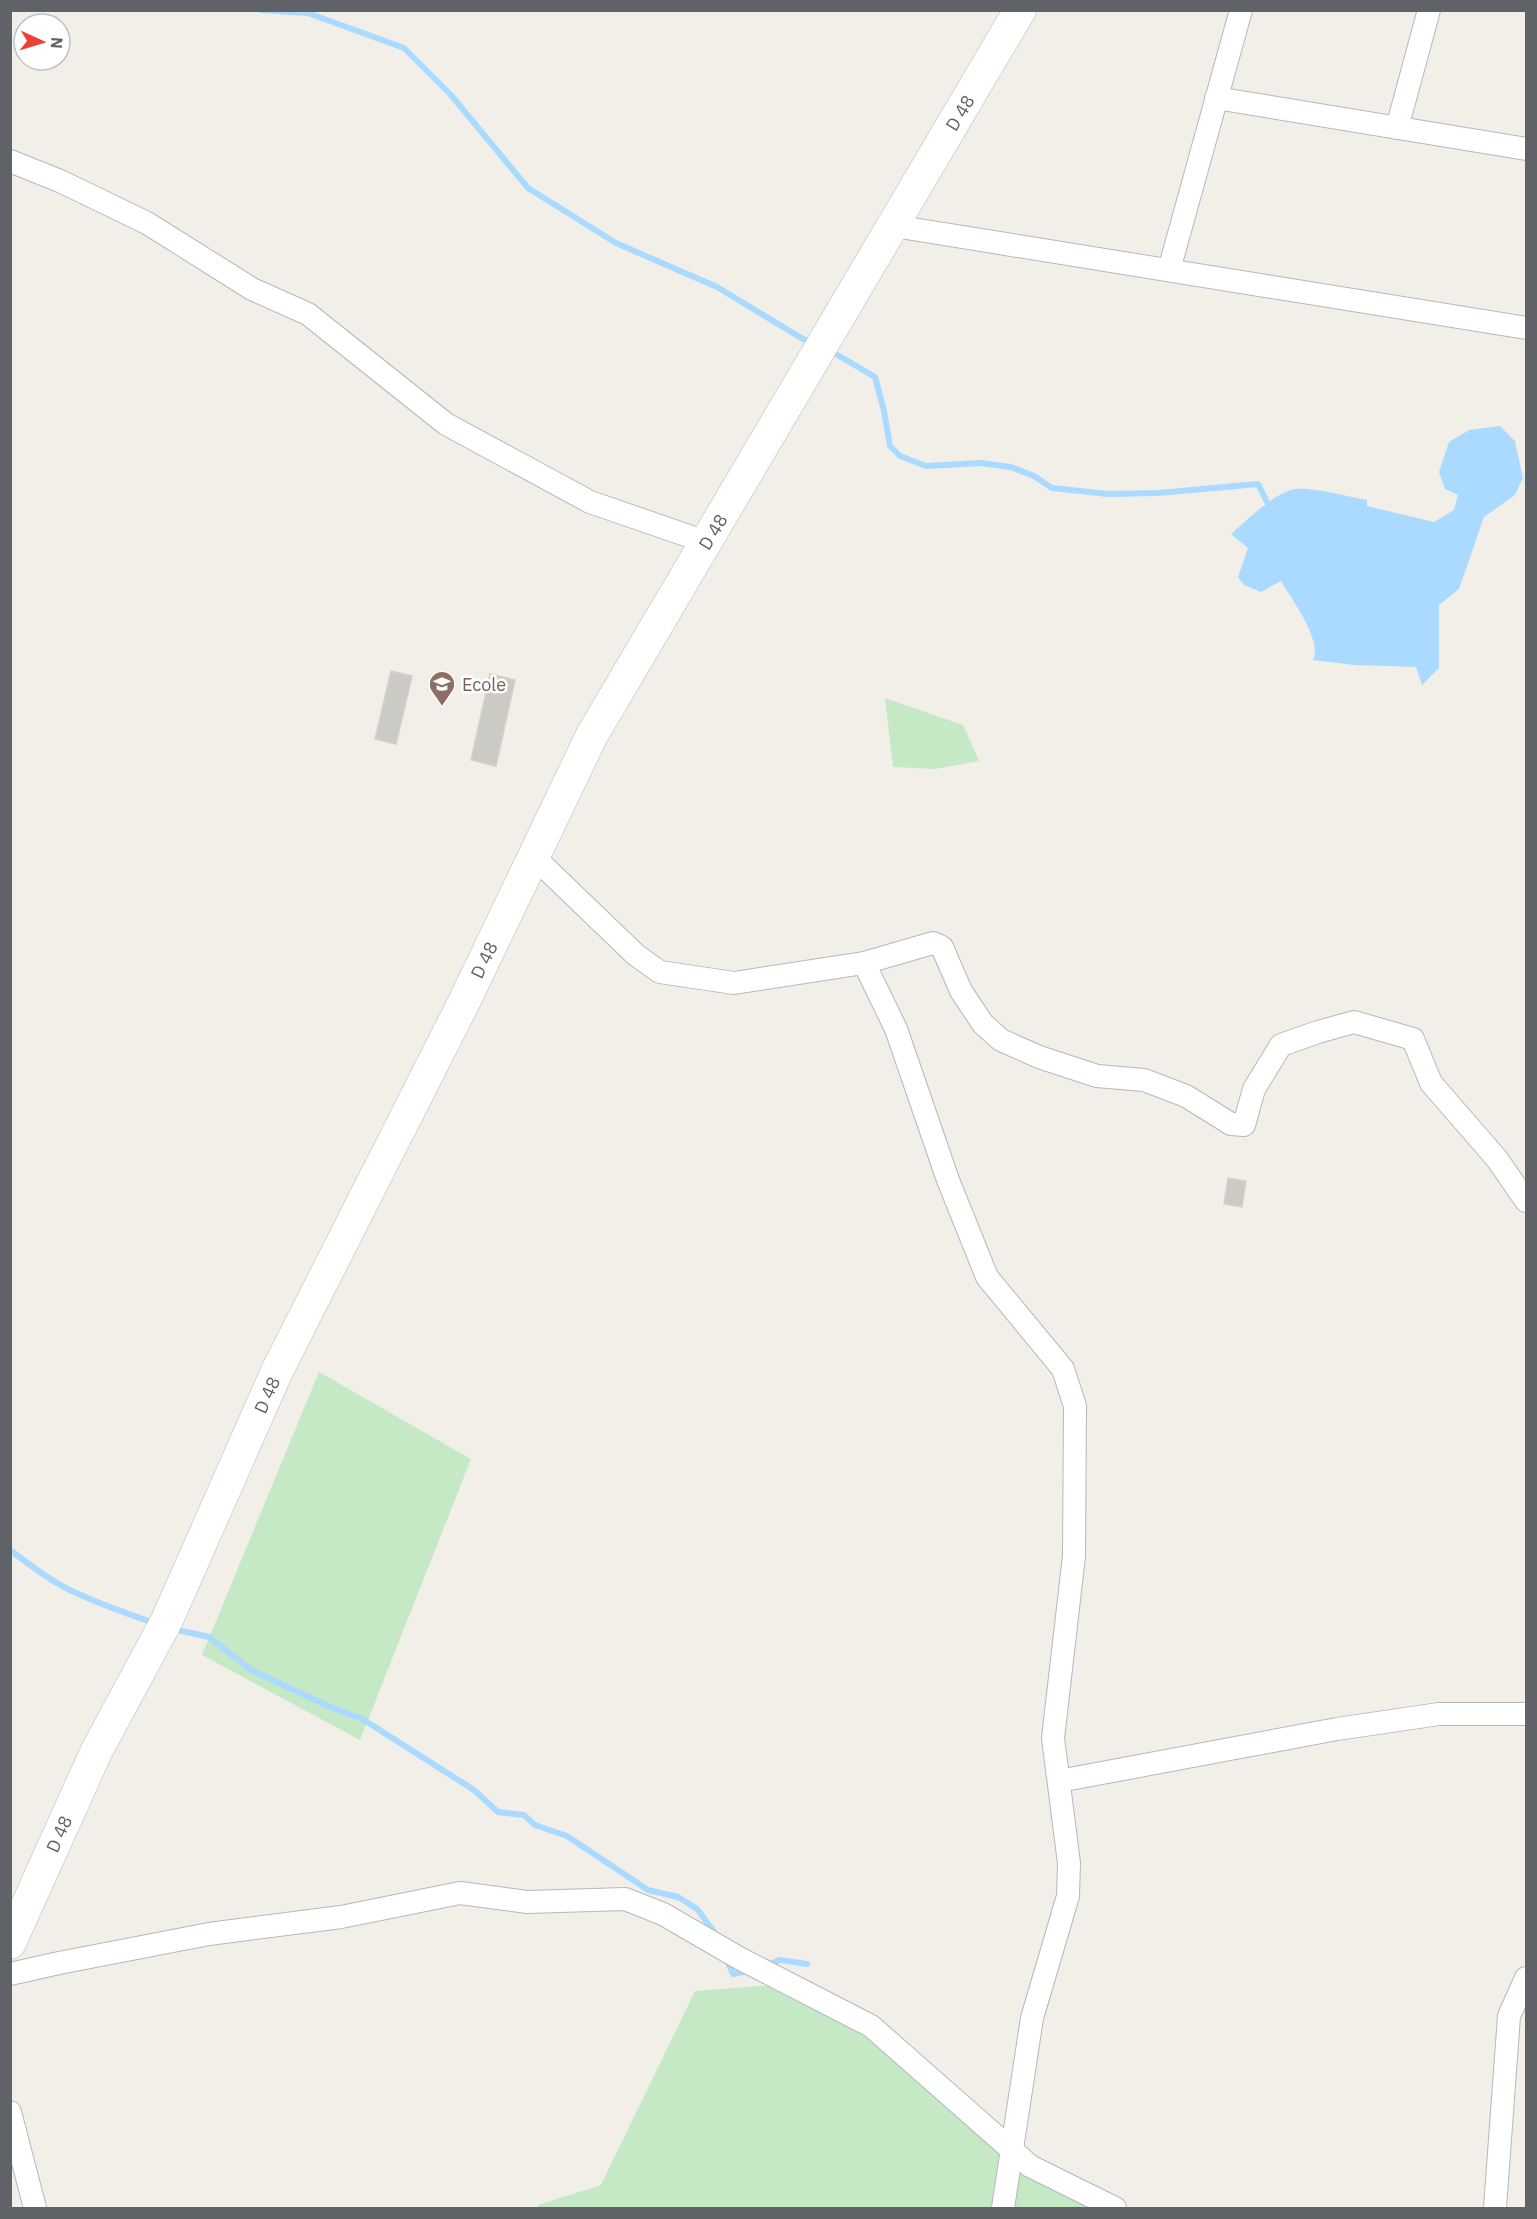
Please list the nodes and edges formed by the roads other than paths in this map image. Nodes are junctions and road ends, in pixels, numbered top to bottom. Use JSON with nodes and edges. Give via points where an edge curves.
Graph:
{"nodes":[{"id":1,"x":1020,"y":10,"type":"edge"},
{"id":2,"x":1241,"y":10,"type":"edge"},
{"id":3,"x":1429,"y":10,"type":"edge"},
{"id":4,"x":1216,"y":98,"type":"junction"},
{"id":5,"x":1396,"y":128,"type":"junction"},
{"id":6,"x":1527,"y":149,"type":"edge"},
{"id":7,"x":10,"y":160,"type":"edge"},
{"id":8,"x":894,"y":226,"type":"junction"},
{"id":9,"x":1169,"y":270,"type":"junction"},
{"id":10,"x":1527,"y":328,"type":"edge"},
{"id":11,"x":706,"y":542,"type":"junction"},
{"id":12,"x":534,"y":857,"type":"junction"},
{"id":13,"x":864,"y":963,"type":"junction"},
{"id":14,"x":1527,"y":1201,"type":"edge"},
{"id":15,"x":1527,"y":1714,"type":"edge"},
{"id":16,"x":1059,"y":1781,"type":"junction"},
{"id":17,"x":10,"y":1942,"type":"edge"},
{"id":18,"x":10,"y":1974,"type":"edge"},
{"id":19,"x":1527,"y":1978,"type":"edge"},
{"id":20,"x":10,"y":2112,"type":"edge"},
{"id":21,"x":1013,"y":2151,"type":"junction"},
{"id":22,"x":35,"y":2208,"type":"edge"},
{"id":23,"x":1003,"y":2208,"type":"edge"},
{"id":24,"x":1115,"y":2208,"type":"edge"},
{"id":25,"x":1495,"y":2208,"type":"edge"}],
"edges":[{"from":1,"to":8,"type":"street","name":"D 48"},
{"from":2,"to":4,"type":"street"},
{"from":3,"to":5,"type":"street"},
{"from":4,"to":5,"type":"street"},
{"from":4,"to":9,"type":"street"},
{"from":5,"to":6,"type":"street"},
{"from":7,"to":11,"type":"street","via":[[147,223],[252,289],[308,314],[446,424],[590,502]]},
{"from":8,"to":9,"type":"street"},
{"from":8,"to":11,"type":"street","name":"D 48"},
{"from":9,"to":10,"type":"street"},
{"from":11,"to":12,"type":"street","name":"D 48","via":[[592,735]]},
{"from":12,"to":13,"type":"street","via":[[636,955],[660,972],[734,983]]},
{"from":12,"to":17,"type":"street","name":"D 48","via":[[278,1371],[163,1626],[96,1752]]},
{"from":13,"to":14,"type":"street","via":[[933,943],[942,947],[962,991],[983,1024],[1001,1040],[1097,1076],[1144,1080],[1186,1096],[1231,1124],[1244,1125],[1254,1089],[1281,1046],[1354,1022],[1413,1039],[1431,1083],[1497,1159]]},
{"from":13,"to":16,"type":"street","via":[[897,1029],[948,1180],[987,1277],[1063,1369],[1075,1406],[1074,1556],[1053,1738]]},
{"from":15,"to":16,"type":"street","via":[[1439,1714]]},
{"from":16,"to":21,"type":"street","via":[[1069,1863],[1068,1896],[1032,2018]]},
{"from":18,"to":21,"type":"street","via":[[209,1934],[341,1917],[460,1893],[526,1902],[625,1899],[663,1914],[871,2026]]},
{"from":19,"to":25,"type":"street","via":[[1509,2016]]},
{"from":20,"to":22,"type":"street"},
{"from":21,"to":23,"type":"street"},
{"from":21,"to":24,"type":"street","via":[[1030,2166]]}]}
